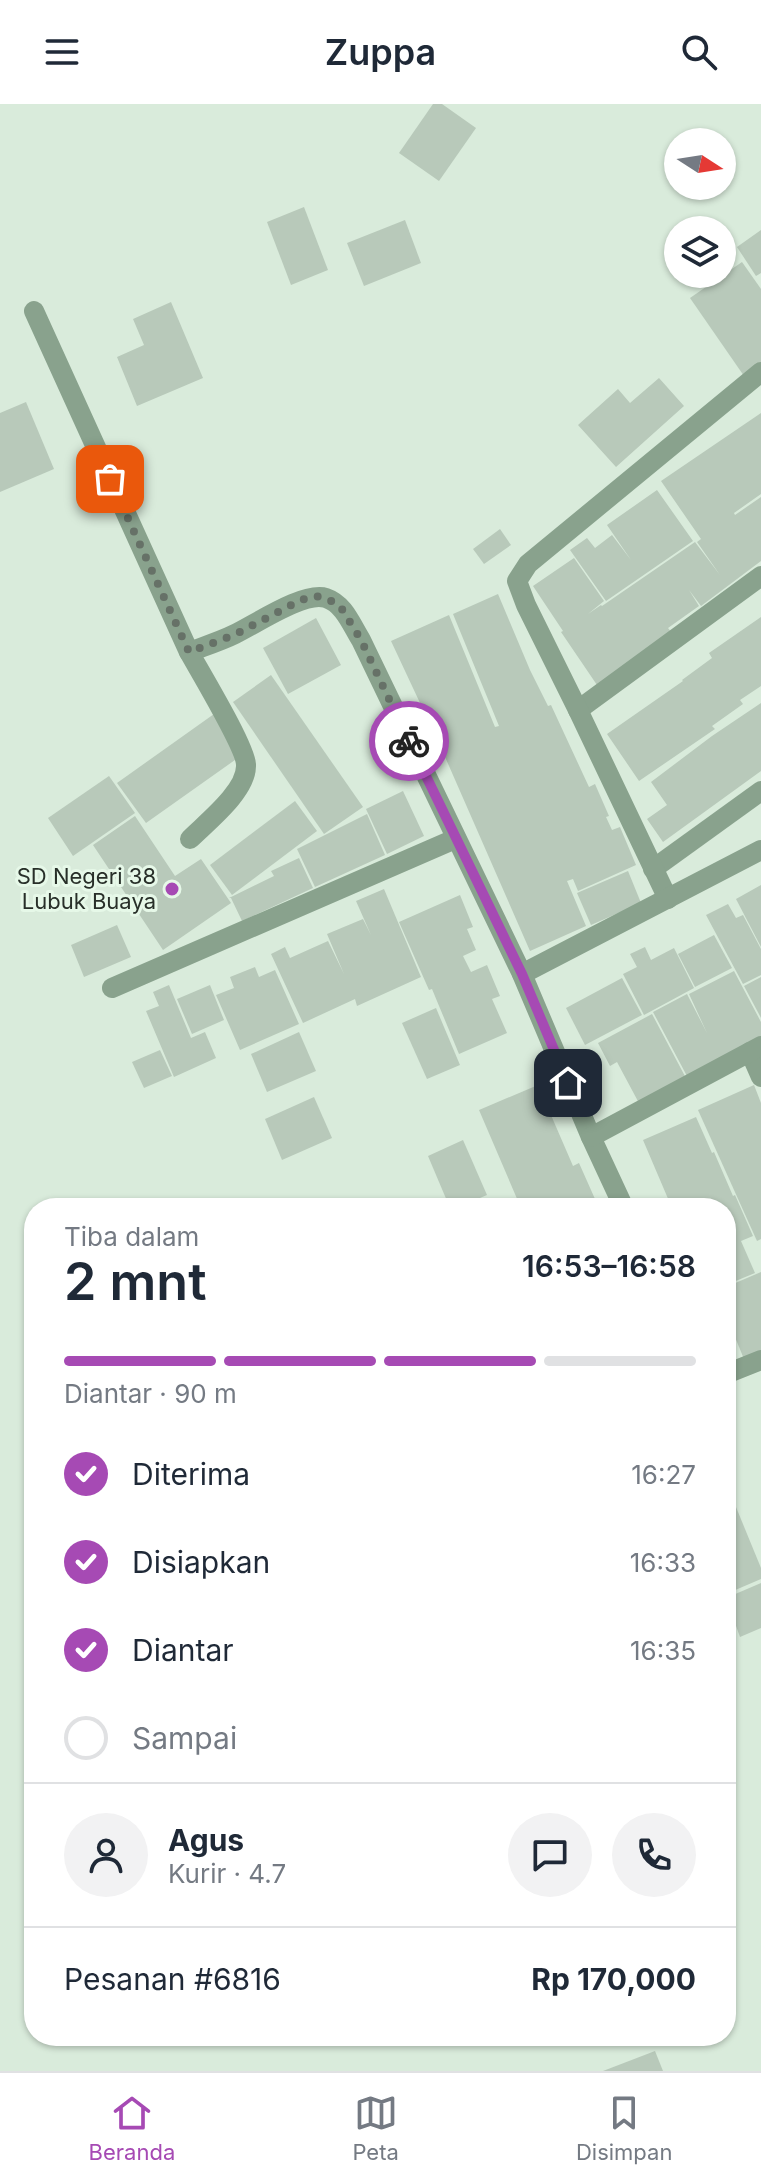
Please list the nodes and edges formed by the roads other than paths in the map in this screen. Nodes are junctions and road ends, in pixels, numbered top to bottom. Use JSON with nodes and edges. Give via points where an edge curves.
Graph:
{"nodes":[{"id":1,"x":34,"y":311,"type":"dead end"},
{"id":2,"x":761,"y":372,"type":"edge"},
{"id":3,"x":761,"y":576,"type":"edge"},
{"id":4,"x":189,"y":652,"type":"junction"},
{"id":5,"x":578,"y":710,"type":"junction"},
{"id":6,"x":761,"y":791,"type":"edge"},
{"id":7,"x":190,"y":839,"type":"dead end"},
{"id":8,"x":455,"y":839,"type":"junction"},
{"id":9,"x":761,"y":850,"type":"edge"},
{"id":10,"x":653,"y":869,"type":"junction"},
{"id":11,"x":668,"y":899,"type":"junction"},
{"id":12,"x":522,"y":974,"type":"junction"},
{"id":13,"x":112,"y":988,"type":"dead end"},
{"id":14,"x":755,"y":1049,"type":"edge"},
{"id":15,"x":761,"y":1077,"type":"edge"},
{"id":16,"x":591,"y":1137,"type":"junction"},
{"id":17,"x":619,"y":1198,"type":"edge"},
{"id":18,"x":761,"y":1360,"type":"edge"},
{"id":19,"x":736,"y":1370,"type":"edge"}],
"edges":[{"from":1,"to":4,"type":"street"},
{"from":2,"to":5,"type":"street","via":[[528,564],[517,581]]},
{"from":3,"to":5,"type":"street"},
{"from":4,"to":7,"type":"street","via":[[247,765],[232,797]]},
{"from":4,"to":8,"type":"street","via":[[314,596],[340,606]]},
{"from":5,"to":10,"type":"street"},
{"from":6,"to":10,"type":"street"},
{"from":8,"to":12,"type":"street"},
{"from":8,"to":13,"type":"street"},
{"from":9,"to":11,"type":"street"},
{"from":10,"to":11,"type":"street"},
{"from":11,"to":12,"type":"street"},
{"from":12,"to":16,"type":"street"},
{"from":14,"to":15,"type":"street"},
{"from":14,"to":16,"type":"street"},
{"from":16,"to":17,"type":"street"},
{"from":18,"to":19,"type":"street"}]}
